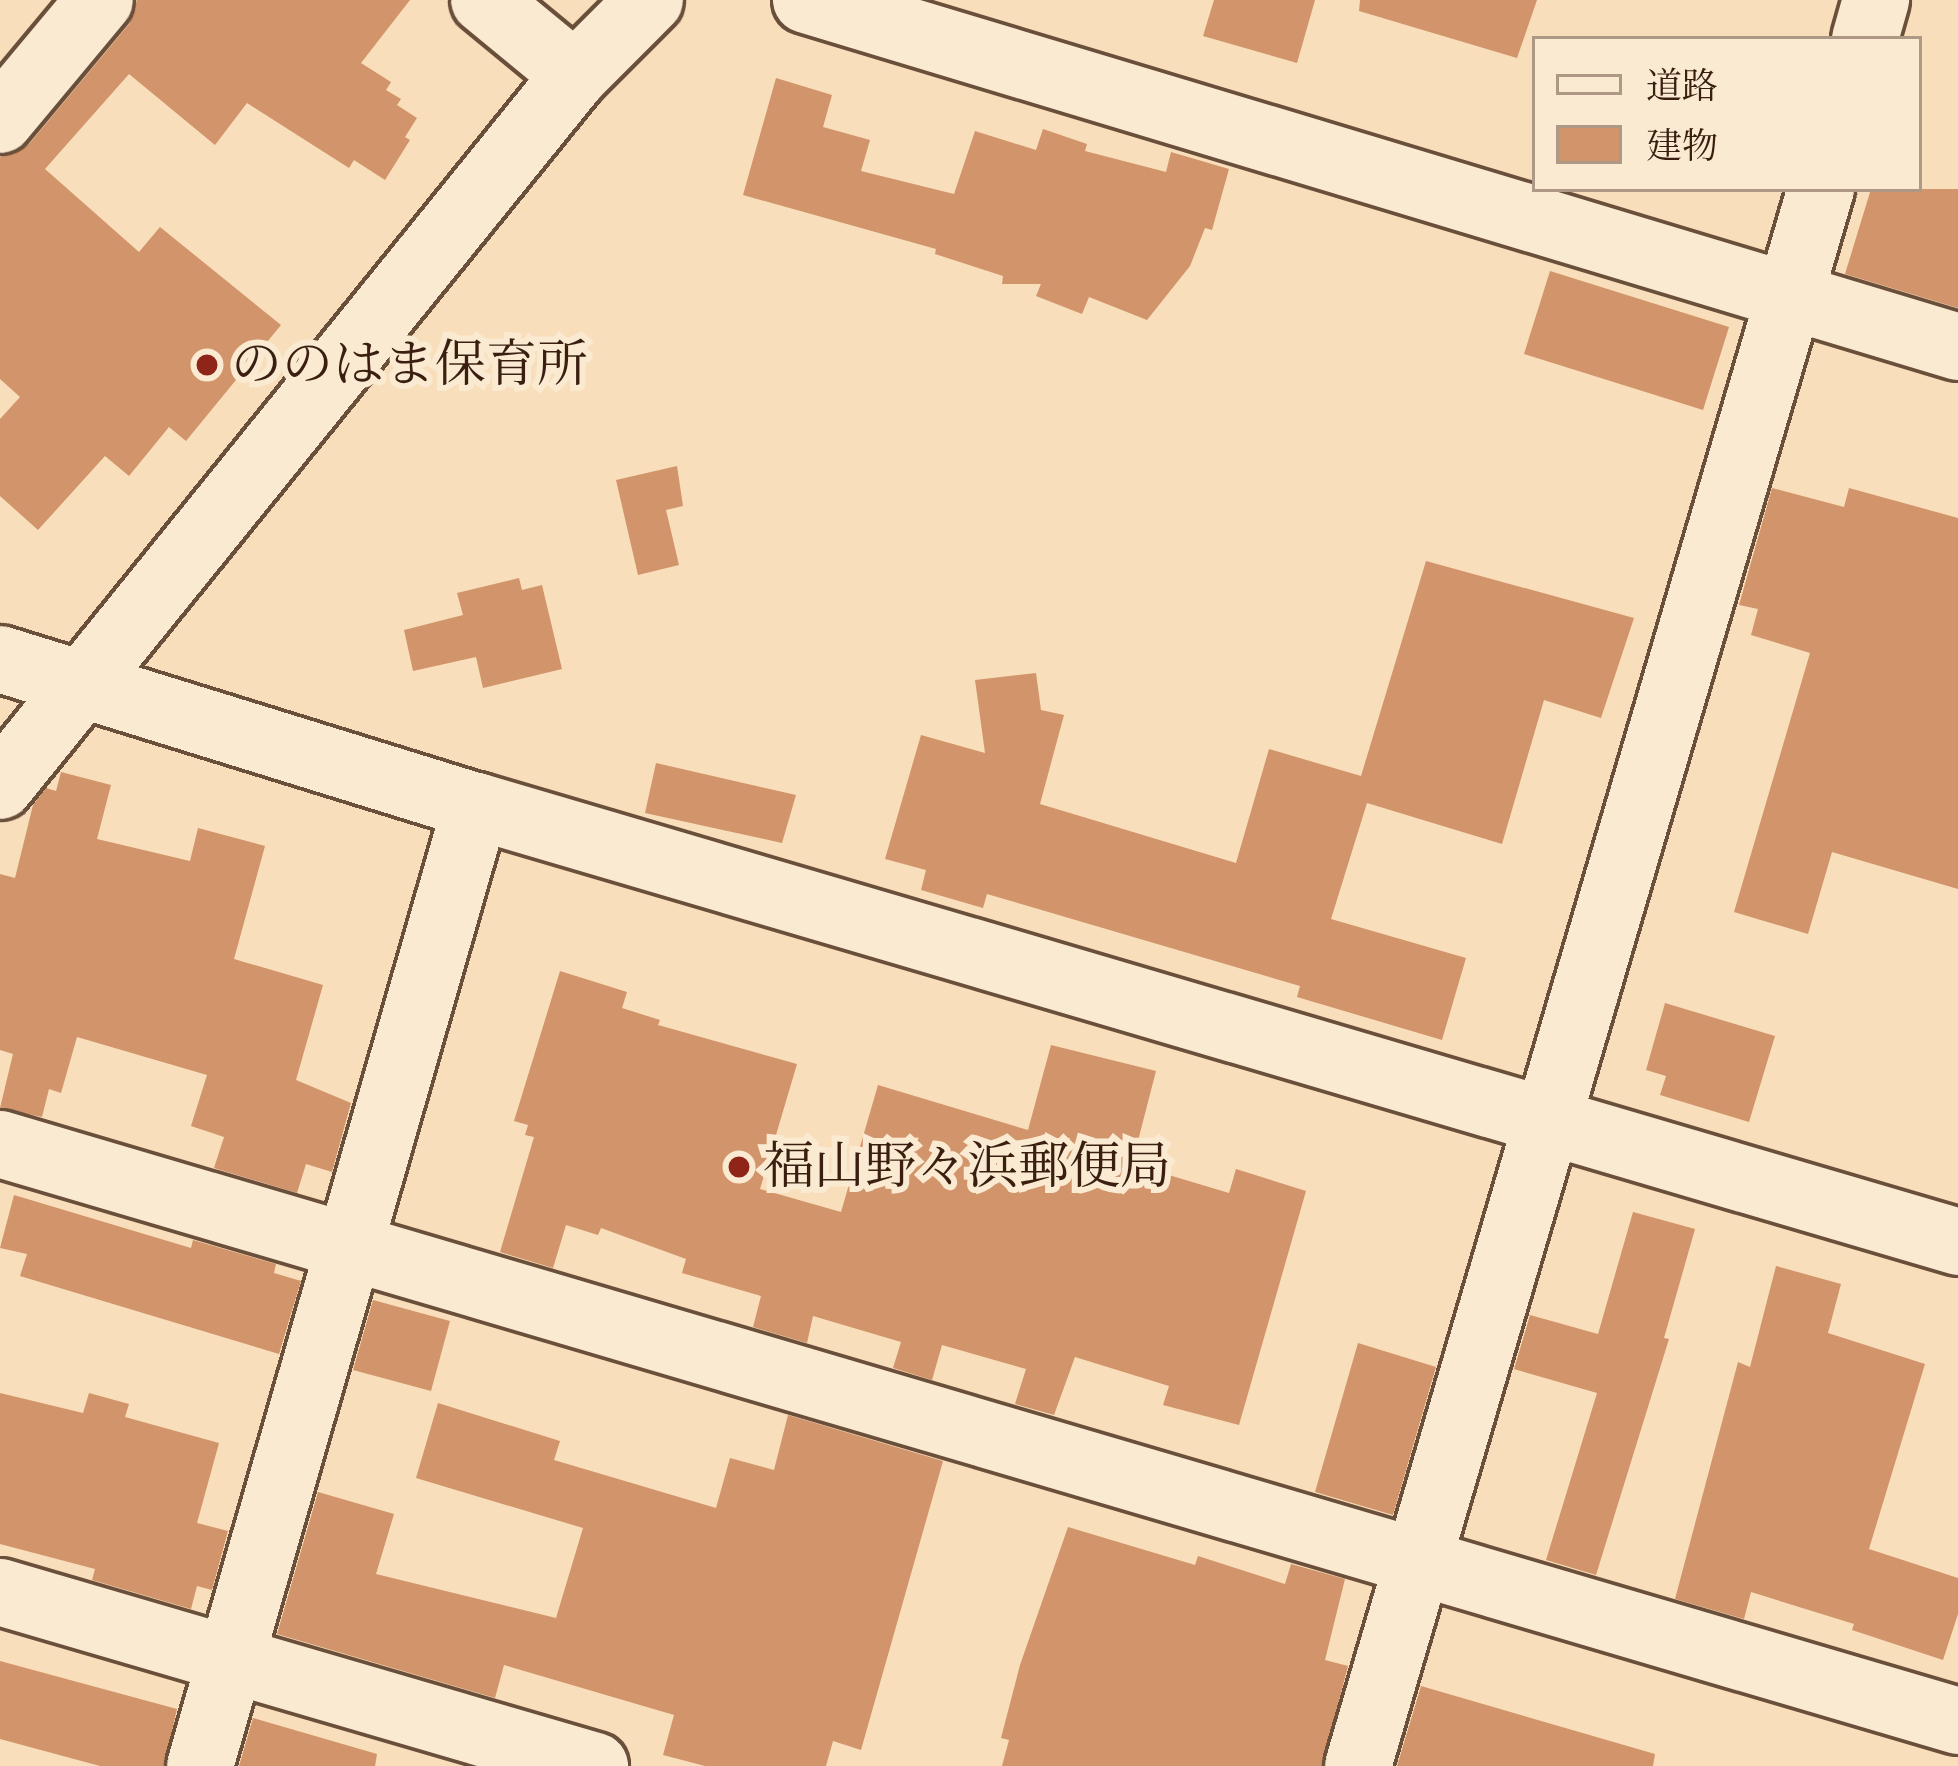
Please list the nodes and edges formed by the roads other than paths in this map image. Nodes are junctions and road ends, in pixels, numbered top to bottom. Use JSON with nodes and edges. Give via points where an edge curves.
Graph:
{"nodes":[{"id":1,"x":100,"y":0,"type":"edge"},
{"id":2,"x":484,"y":0,"type":"edge"},
{"id":3,"x":650,"y":0,"type":"edge"},
{"id":4,"x":806,"y":0,"type":"edge"},
{"id":5,"x":1876,"y":0,"type":"edge"},
{"id":6,"x":1866,"y":36,"type":"edge"},
{"id":7,"x":575,"y":75,"type":"junction"},
{"id":8,"x":6,"y":101,"type":"edge"},
{"id":9,"x":1820,"y":192,"type":"edge"},
{"id":10,"x":1790,"y":296,"type":"junction"},
{"id":11,"x":1958,"y":346,"type":"edge"},
{"id":12,"x":0,"y":659,"type":"edge"},
{"id":13,"x":87,"y":684,"type":"junction"},
{"id":14,"x":0,"y":786,"type":"edge"},
{"id":15,"x":476,"y":806,"type":"junction"},
{"id":16,"x":1547,"y":1118,"type":"junction"},
{"id":17,"x":0,"y":1144,"type":"edge"},
{"id":18,"x":1958,"y":1242,"type":"edge"},
{"id":19,"x":348,"y":1245,"type":"junction"},
{"id":20,"x":1419,"y":1564,"type":"junction"},
{"id":21,"x":0,"y":1592,"type":"edge"},
{"id":22,"x":228,"y":1658,"type":"junction"},
{"id":23,"x":1958,"y":1721,"type":"edge"},
{"id":24,"x":200,"y":1766,"type":"edge"},
{"id":25,"x":596,"y":1766,"type":"edge"},
{"id":26,"x":1358,"y":1766,"type":"edge"}],
"edges":[{"from":1,"to":8,"type":"street"},
{"from":2,"to":7,"type":"street"},
{"from":3,"to":7,"type":"street"},
{"from":4,"to":10,"type":"street"},
{"from":5,"to":6,"type":"street"},
{"from":7,"to":13,"type":"street"},
{"from":9,"to":10,"type":"street"},
{"from":10,"to":11,"type":"street"},
{"from":10,"to":16,"type":"street"},
{"from":12,"to":13,"type":"street"},
{"from":13,"to":14,"type":"street"},
{"from":13,"to":15,"type":"street"},
{"from":15,"to":16,"type":"street"},
{"from":15,"to":19,"type":"street"},
{"from":16,"to":18,"type":"street"},
{"from":16,"to":20,"type":"street"},
{"from":17,"to":19,"type":"street"},
{"from":19,"to":20,"type":"street"},
{"from":19,"to":22,"type":"street"},
{"from":20,"to":23,"type":"street"},
{"from":20,"to":26,"type":"street"},
{"from":21,"to":22,"type":"street"},
{"from":22,"to":24,"type":"street"},
{"from":22,"to":25,"type":"street"}]}
